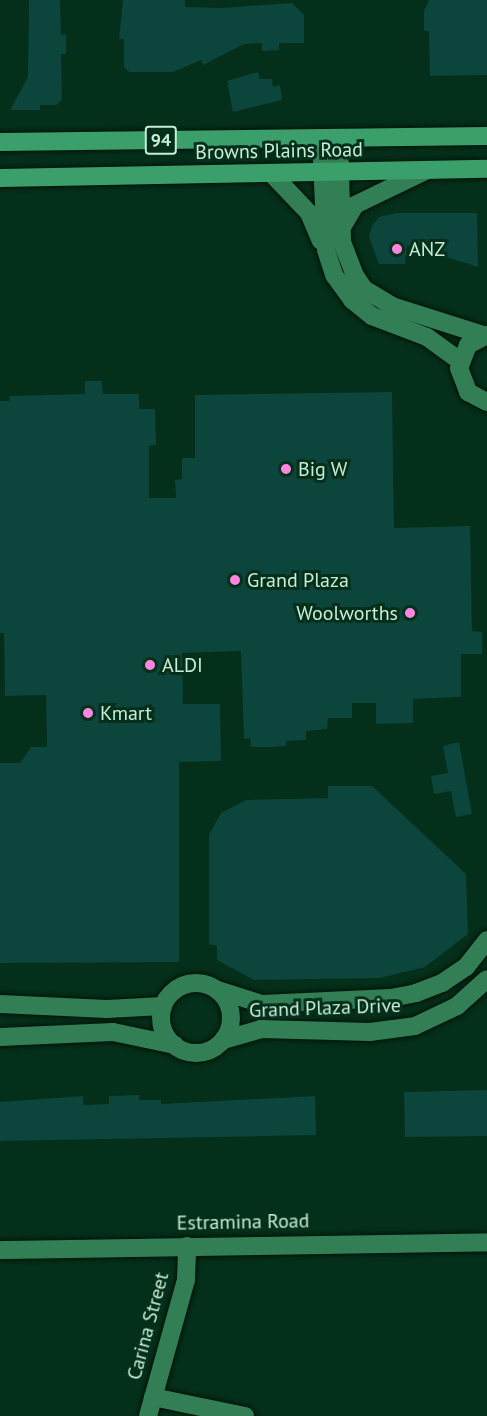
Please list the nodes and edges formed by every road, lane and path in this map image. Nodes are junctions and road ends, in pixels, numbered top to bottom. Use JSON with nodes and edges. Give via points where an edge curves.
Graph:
{"nodes":[{"id":1,"x":487,"y":136,"type":"edge"},
{"id":2,"x":330,"y":139,"type":"junction"},
{"id":3,"x":0,"y":142,"type":"edge"},
{"id":4,"x":487,"y":169,"type":"edge"},
{"id":5,"x":427,"y":170,"type":"junction"},
{"id":6,"x":330,"y":172,"type":"junction"},
{"id":7,"x":272,"y":174,"type":"junction"},
{"id":8,"x":0,"y":178,"type":"edge"},
{"id":9,"x":341,"y":229,"type":"junction"},
{"id":10,"x":326,"y":250,"type":"junction"},
{"id":11,"x":485,"y":335,"type":"edge"},
{"id":12,"x":460,"y":361,"type":"junction"},
{"id":13,"x":483,"y":403,"type":"edge"},
{"id":14,"x":487,"y":940,"type":"edge"},
{"id":15,"x":487,"y":979,"type":"edge"},
{"id":16,"x":218,"y":990,"type":"junction"},
{"id":17,"x":0,"y":1004,"type":"edge"},
{"id":18,"x":163,"y":1006,"type":"junction"},
{"id":19,"x":0,"y":1037,"type":"edge"},
{"id":20,"x":223,"y":1040,"type":"junction"},
{"id":21,"x":175,"y":1045,"type":"junction"},
{"id":22,"x":487,"y":1242,"type":"edge"},
{"id":23,"x":187,"y":1246,"type":"junction"},
{"id":24,"x":0,"y":1250,"type":"edge"},
{"id":25,"x":153,"y":1397,"type":"junction"},
{"id":26,"x":148,"y":1416,"type":"edge"},
{"id":27,"x":245,"y":1416,"type":"edge"}],
"edges":[{"from":1,"to":2,"type":"main road","name":"Browns Plains Road","number":"94"},
{"from":2,"to":3,"type":"main road","name":"Browns Plains Road","number":"94"},
{"from":2,"to":6,"type":"street"},
{"from":4,"to":5,"type":"main road","name":"Browns Plains Road","number":"94"},
{"from":5,"to":6,"type":"main road","name":"Browns Plains Road","number":"94"},
{"from":5,"to":9,"type":"street","via":[[355,205]]},
{"from":6,"to":7,"type":"main road","name":"Browns Plains Road","number":"94"},
{"from":6,"to":9,"type":"street"},
{"from":6,"to":10,"type":"street"},
{"from":7,"to":8,"type":"main road","name":"Browns Plains Road","number":"94"},
{"from":7,"to":10,"type":"street","via":[[309,213]]},
{"from":9,"to":11,"type":"street","via":[[354,274],[376,298]]},
{"from":10,"to":12,"type":"street","via":[[334,274],[362,308],[427,337]]},
{"from":11,"to":12,"type":"street","via":[[468,345]]},
{"from":12,"to":13,"type":"street","via":[[463,385]]},
{"from":14,"to":16,"type":"street","name":"Grand Plaza Drive","via":[[466,967],[442,983],[408,995],[262,1004]]},
{"from":15,"to":20,"type":"street","name":"Grand Plaza Drive","via":[[457,1006],[416,1026],[370,1032],[261,1029]]},
{"from":16,"to":18,"type":"street","via":[[191,983],[172,992]]},
{"from":16,"to":20,"type":"street","via":[[226,998],[231,1020]]},
{"from":17,"to":18,"type":"street","via":[[107,1009]]},
{"from":18,"to":21,"type":"street","via":[[162,1027]]},
{"from":19,"to":21,"type":"street","via":[[113,1032]]},
{"from":20,"to":21,"type":"street","via":[[198,1053]]},
{"from":22,"to":23,"type":"street","name":"Estramina Road"},
{"from":23,"to":24,"type":"street","name":"Estramina Road"},
{"from":23,"to":25,"type":"street","name":"Carina Street","via":[[186,1280]]},
{"from":25,"to":26,"type":"street","name":"Carina Street"},
{"from":25,"to":27,"type":"street"}]}
